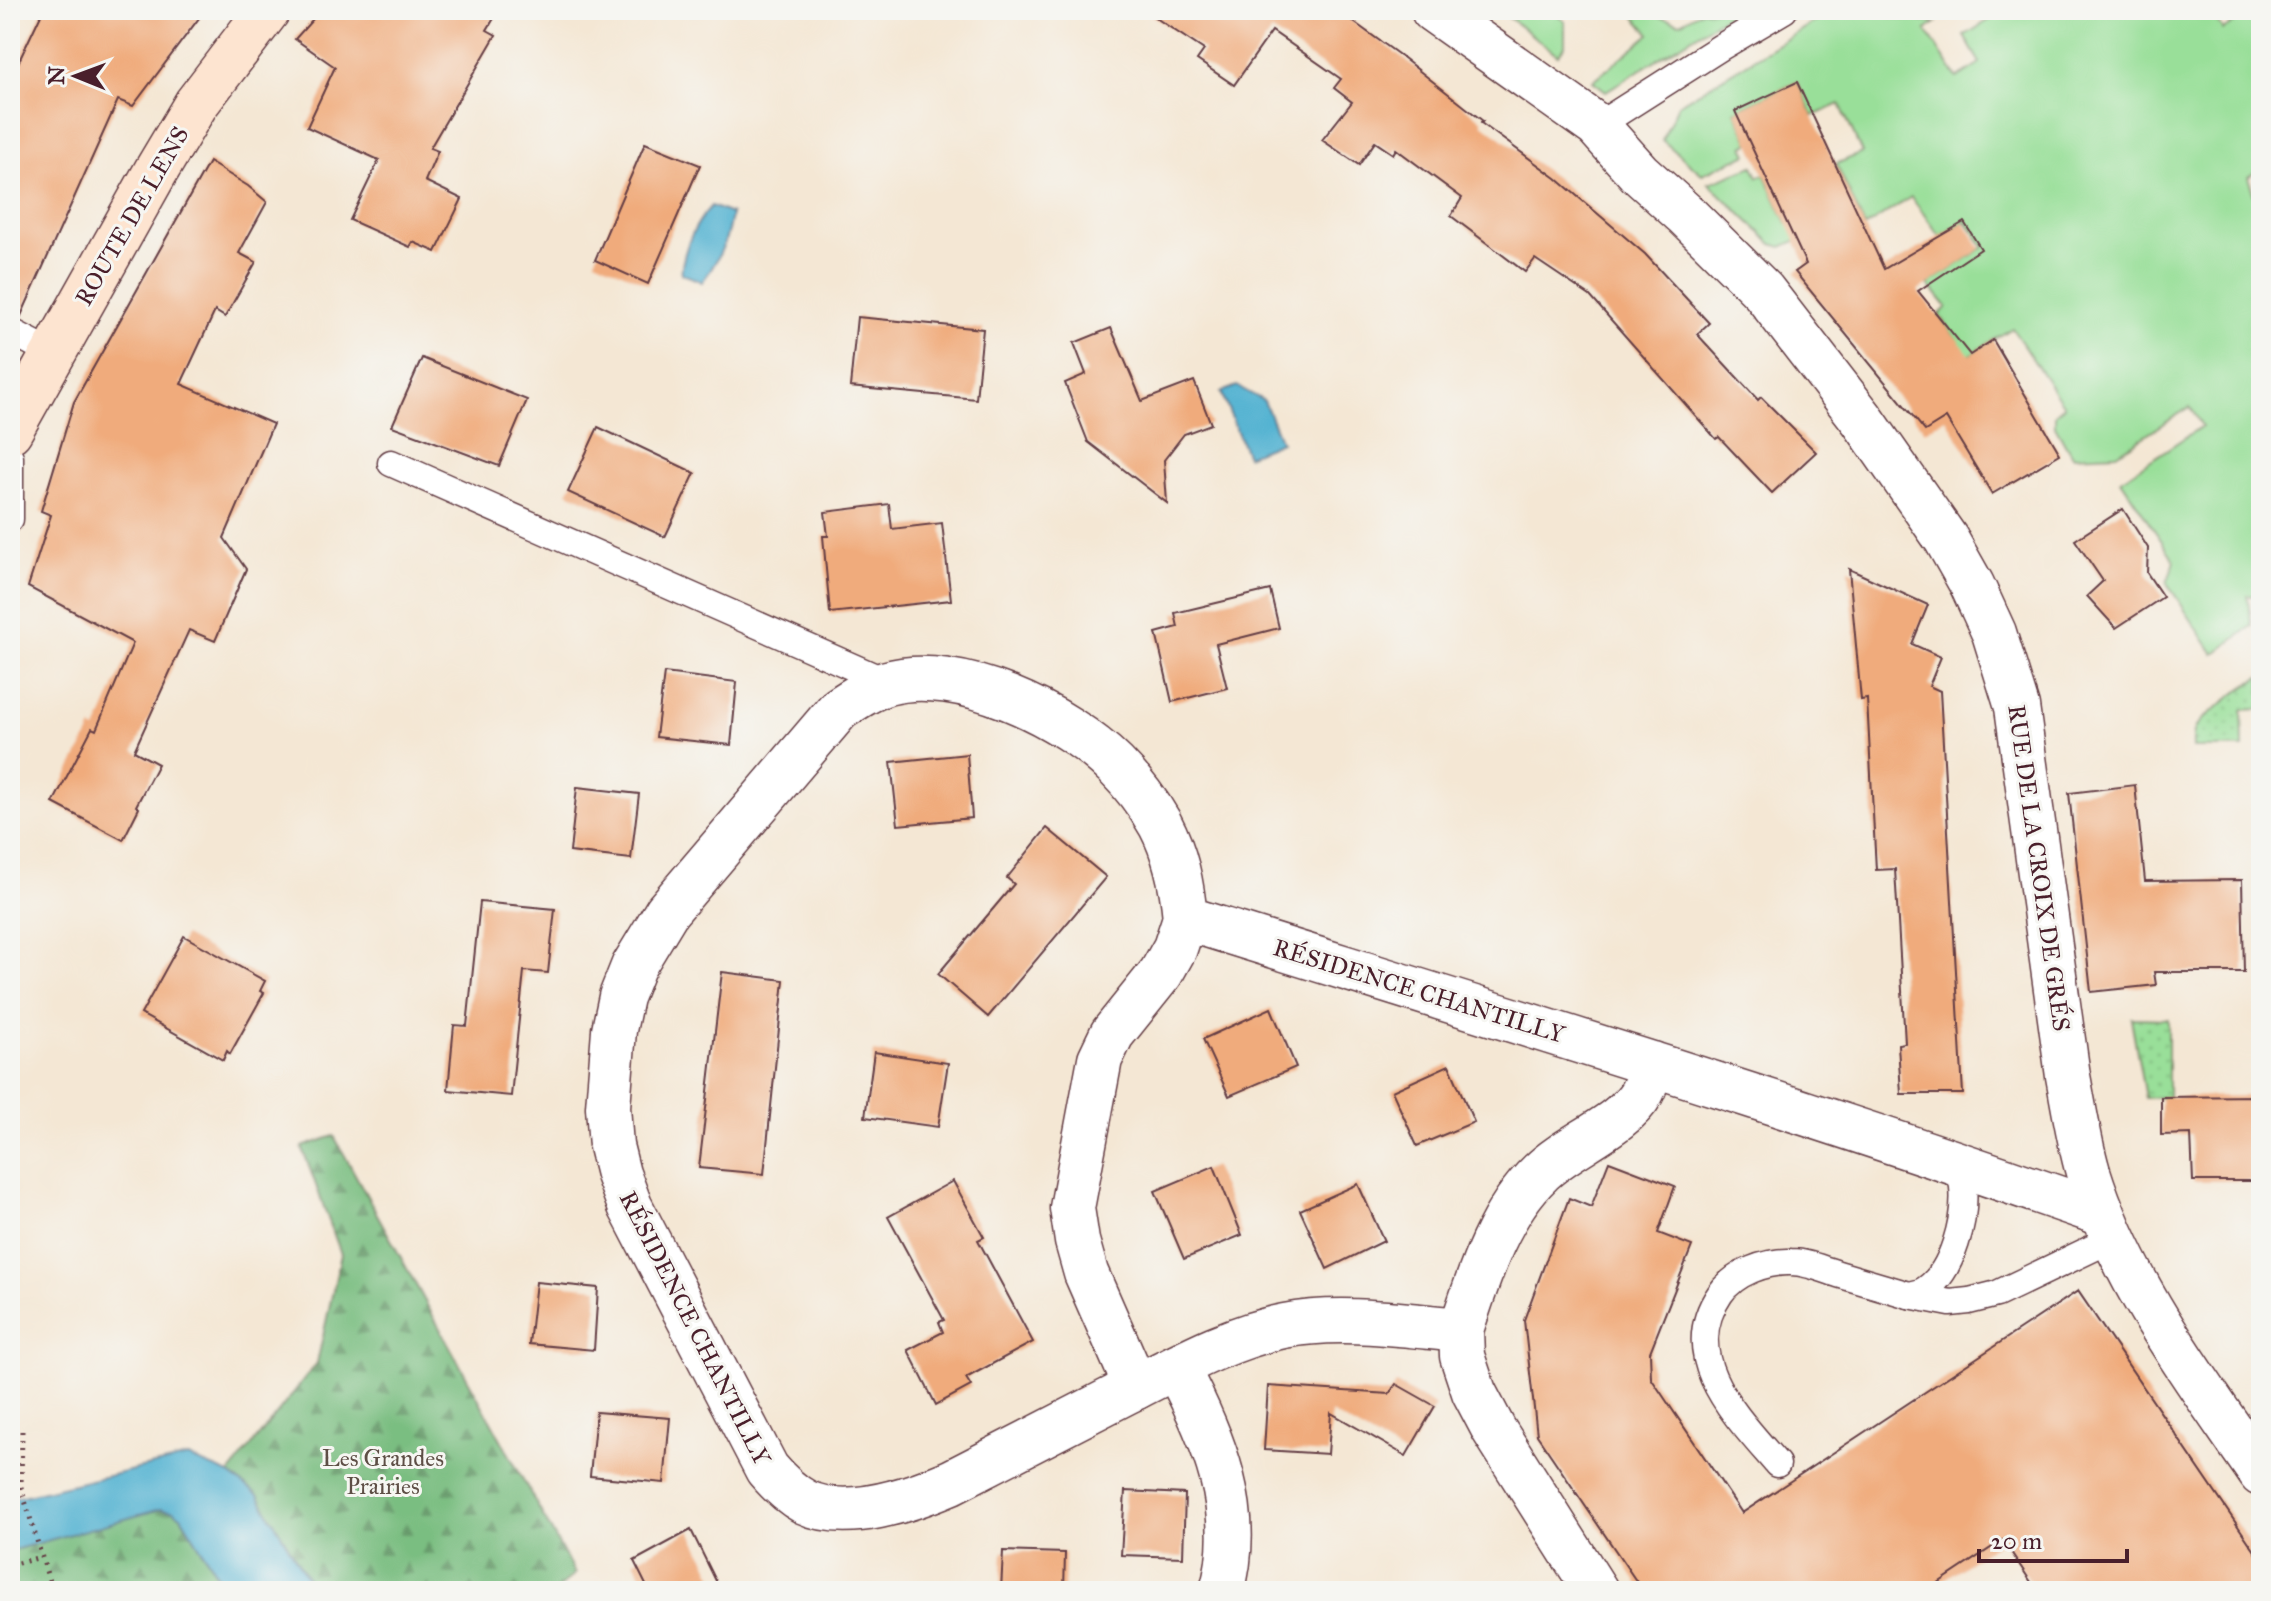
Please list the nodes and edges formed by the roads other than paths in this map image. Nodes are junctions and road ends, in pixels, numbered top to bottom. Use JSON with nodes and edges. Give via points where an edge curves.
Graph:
{"nodes":[{"id":1,"x":268,"y":10,"type":"edge"},
{"id":2,"x":1433,"y":10,"type":"edge"},
{"id":3,"x":1784,"y":10,"type":"edge"},
{"id":4,"x":1597,"y":126,"type":"junction"},
{"id":5,"x":10,"y":331,"type":"edge"},
{"id":6,"x":54,"y":354,"type":"junction"},
{"id":7,"x":10,"y":431,"type":"edge"},
{"id":8,"x":10,"y":457,"type":"edge"},
{"id":9,"x":391,"y":463,"type":"dead end"},
{"id":10,"x":10,"y":519,"type":"edge"},
{"id":11,"x":889,"y":683,"type":"junction"},
{"id":12,"x":1185,"y":918,"type":"junction"},
{"id":13,"x":1653,"y":1064,"type":"junction"},
{"id":14,"x":1957,"y":1162,"type":"junction"},
{"id":15,"x":2109,"y":1226,"type":"junction"},
{"id":16,"x":1909,"y":1295,"type":"junction"},
{"id":17,"x":1461,"y":1330,"type":"junction"},
{"id":18,"x":1176,"y":1367,"type":"junction"},
{"id":19,"x":1136,"y":1387,"type":"junction"},
{"id":20,"x":1777,"y":1464,"type":"dead end"},
{"id":21,"x":2261,"y":1474,"type":"edge"},
{"id":22,"x":1222,"y":1591,"type":"edge"},
{"id":23,"x":1596,"y":1591,"type":"edge"}],
"edges":[{"from":1,"to":6,"type":"main road","name":"ROUTE DE LENS","via":[[196,104]]},
{"from":2,"to":4,"type":"street","name":"RUE DE LA CROIX DE GRÉS"},
{"from":3,"to":4,"type":"lane"},
{"from":4,"to":15,"type":"street","name":"RUE DE LA CROIX DE GRÉS","via":[[1754,282],[1792,327],[1931,517],[1972,585],[1994,633],[2017,707],[2077,1127]]},
{"from":5,"to":6,"type":"lane"},
{"from":6,"to":7,"type":"main road","name":"ROUTE DE LENS"},
{"from":8,"to":10,"type":"lane"},
{"from":9,"to":11,"type":"lane"},
{"from":11,"to":12,"type":"street","name":"RÉSIDENCE CHANTILLY","via":[[953,681],[989,691],[1020,702],[1089,743],[1115,765],[1159,823],[1175,859]]},
{"from":11,"to":19,"type":"street","name":"RÉSIDENCE CHANTILLY","via":[[839,709],[649,937],[621,997],[614,1030],[608,1107],[618,1174],[767,1469],[805,1502],[857,1509],[922,1494]]},
{"from":12,"to":13,"type":"street","name":"RÉSIDENCE CHANTILLY"},
{"from":12,"to":19,"type":"street","name":"RÉSIDENCE CHANTILLY","via":[[1161,973],[1112,1034],[1100,1059],[1072,1208],[1086,1273]]},
{"from":13,"to":14,"type":"street","name":"RÉSIDENCE CHANTILLY"},
{"from":13,"to":17,"type":"street","via":[[1630,1109],[1551,1164],[1507,1215]]},
{"from":14,"to":15,"type":"street","name":"RÉSIDENCE CHANTILLY"},
{"from":14,"to":16,"type":"lane","via":[[1963,1209],[1953,1250],[1934,1282]]},
{"from":15,"to":16,"type":"lane","via":[[1997,1294],[1950,1303]]},
{"from":15,"to":21,"type":"street","name":"RUE DE LA CROIX DE GRÉS","via":[[2156,1317]]},
{"from":16,"to":20,"type":"lane","via":[[1791,1262],[1746,1272],[1725,1287],[1706,1318],[1708,1365],[1734,1414]]},
{"from":17,"to":18,"type":"street","name":"RÉSIDENCE CHANTILLY","via":[[1316,1321],[1248,1336]]},
{"from":17,"to":23,"type":"street","via":[[1462,1356],[1474,1392]]},
{"from":18,"to":19,"type":"street","name":"RÉSIDENCE CHANTILLY"},
{"from":18,"to":22,"type":"street","via":[[1211,1437],[1227,1499],[1231,1546]]}]}
